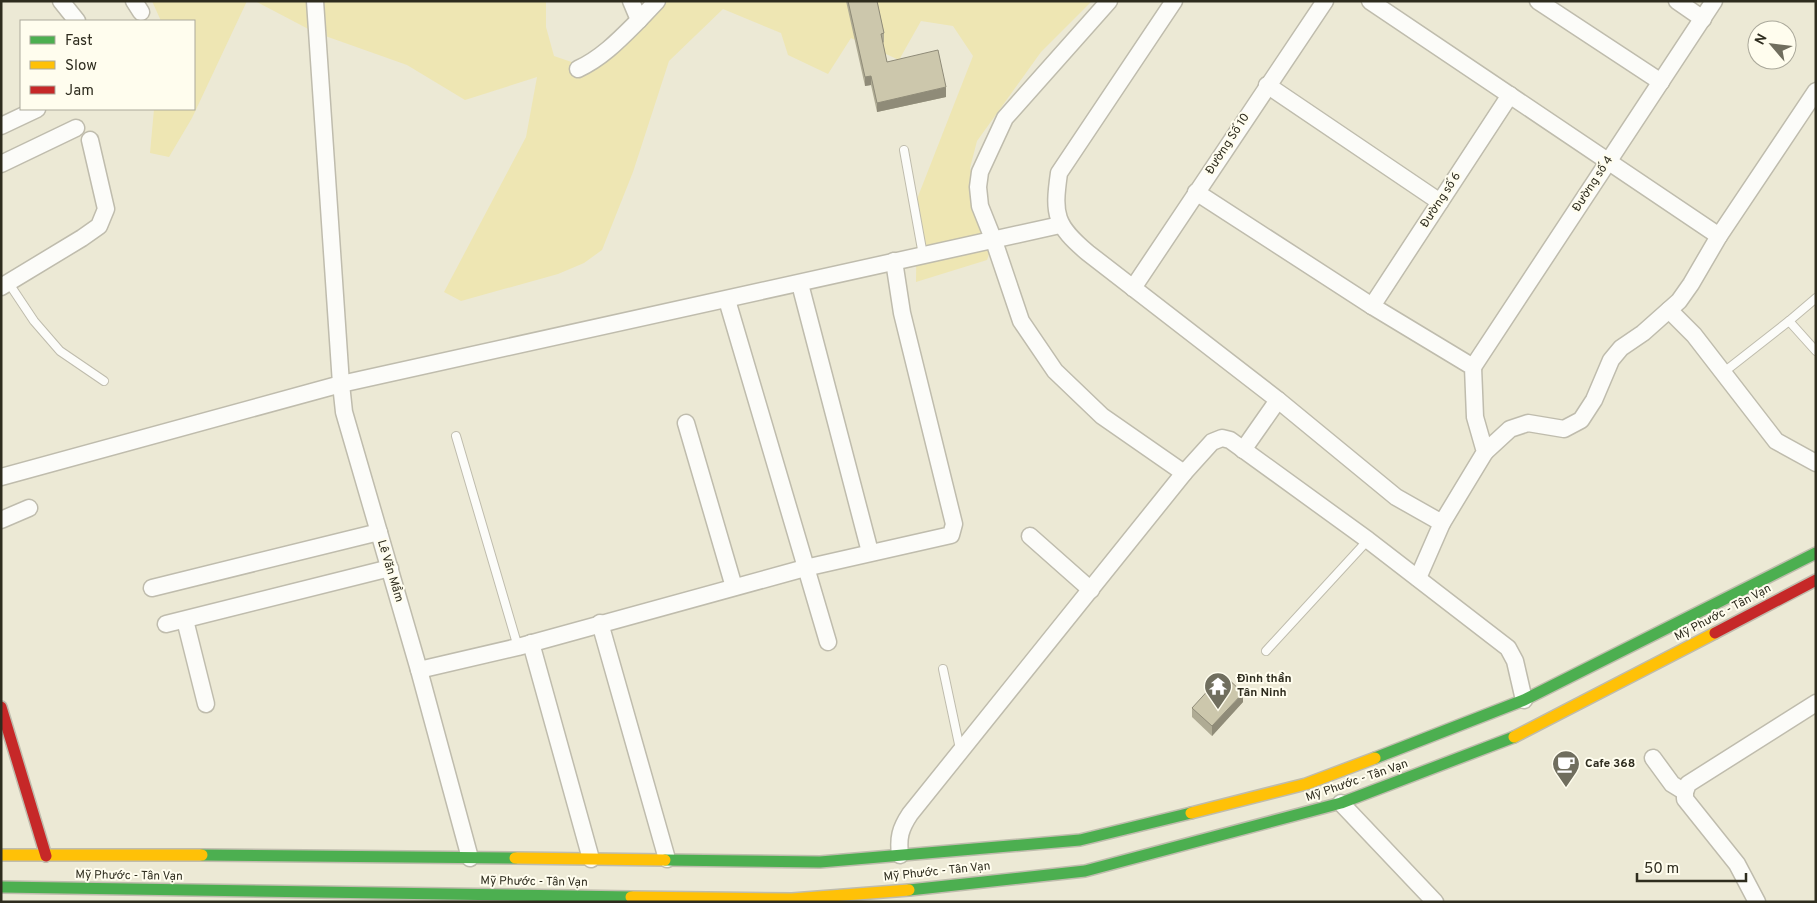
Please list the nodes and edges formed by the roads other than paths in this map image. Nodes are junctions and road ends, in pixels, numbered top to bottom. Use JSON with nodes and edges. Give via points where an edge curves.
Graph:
{"nodes":[{"id":1,"x":61,"y":1,"type":"edge"},
{"id":2,"x":315,"y":1,"type":"edge"},
{"id":3,"x":631,"y":1,"type":"edge"},
{"id":4,"x":657,"y":1,"type":"edge"},
{"id":5,"x":1109,"y":1,"type":"edge"},
{"id":6,"x":1174,"y":1,"type":"edge"},
{"id":7,"x":1325,"y":1,"type":"edge"},
{"id":8,"x":1370,"y":1,"type":"edge"},
{"id":9,"x":1538,"y":1,"type":"edge"},
{"id":10,"x":1677,"y":1,"type":"edge"},
{"id":11,"x":1714,"y":1,"type":"edge"},
{"id":12,"x":1703,"y":19,"type":"junction"},
{"id":13,"x":77,"y":20,"type":"edge"},
{"id":14,"x":639,"y":20,"type":"junction"},
{"id":15,"x":578,"y":69,"type":"dead end"},
{"id":16,"x":1661,"y":82,"type":"junction"},
{"id":17,"x":1267,"y":85,"type":"junction"},
{"id":18,"x":1816,"y":91,"type":"edge"},
{"id":19,"x":1510,"y":95,"type":"junction"},
{"id":20,"x":35,"y":110,"type":"edge"},
{"id":21,"x":1,"y":126,"type":"edge"},
{"id":22,"x":76,"y":128,"type":"dead end"},
{"id":23,"x":90,"y":140,"type":"dead end"},
{"id":24,"x":904,"y":150,"type":"dead end"},
{"id":25,"x":1608,"y":161,"type":"junction"},
{"id":26,"x":1,"y":164,"type":"edge"},
{"id":27,"x":1196,"y":192,"type":"junction"},
{"id":28,"x":1440,"y":202,"type":"junction"},
{"id":29,"x":1060,"y":224,"type":"junction"},
{"id":30,"x":1719,"y":236,"type":"junction"},
{"id":31,"x":994,"y":241,"type":"junction"},
{"id":32,"x":923,"y":255,"type":"junction"},
{"id":33,"x":894,"y":261,"type":"junction"},
{"id":34,"x":5,"y":284,"type":"edge"},
{"id":35,"x":800,"y":284,"type":"junction"},
{"id":36,"x":1133,"y":288,"type":"junction"},
{"id":37,"x":1816,"y":298,"type":"edge"},
{"id":38,"x":727,"y":300,"type":"junction"},
{"id":39,"x":1372,"y":306,"type":"junction"},
{"id":40,"x":1669,"y":310,"type":"junction"},
{"id":41,"x":1789,"y":321,"type":"junction"},
{"id":42,"x":1816,"y":352,"type":"edge"},
{"id":43,"x":1473,"y":367,"type":"junction"},
{"id":44,"x":1724,"y":372,"type":"junction"},
{"id":45,"x":104,"y":381,"type":"dead end"},
{"id":46,"x":341,"y":384,"type":"junction"},
{"id":47,"x":1278,"y":400,"type":"junction"},
{"id":48,"x":686,"y":423,"type":"dead end"},
{"id":49,"x":456,"y":436,"type":"dead end"},
{"id":50,"x":1244,"y":450,"type":"junction"},
{"id":51,"x":1485,"y":452,"type":"junction"},
{"id":52,"x":1816,"y":463,"type":"edge"},
{"id":53,"x":1184,"y":473,"type":"junction"},
{"id":54,"x":1,"y":477,"type":"edge"},
{"id":55,"x":29,"y":508,"type":"dead end"},
{"id":56,"x":1,"y":520,"type":"edge"},
{"id":57,"x":1442,"y":523,"type":"junction"},
{"id":58,"x":379,"y":532,"type":"junction"},
{"id":59,"x":1030,"y":536,"type":"dead end"},
{"id":60,"x":1368,"y":540,"type":"junction"},
{"id":61,"x":870,"y":552,"type":"junction"},
{"id":62,"x":1816,"y":553,"type":"edge"},
{"id":63,"x":390,"y":568,"type":"junction"},
{"id":64,"x":805,"y":568,"type":"junction"},
{"id":65,"x":1418,"y":578,"type":"junction"},
{"id":66,"x":1816,"y":580,"type":"edge"},
{"id":67,"x":734,"y":587,"type":"junction"},
{"id":68,"x":152,"y":588,"type":"dead end"},
{"id":69,"x":1090,"y":590,"type":"junction"},
{"id":70,"x":185,"y":620,"type":"junction"},
{"id":71,"x":600,"y":623,"type":"junction"},
{"id":72,"x":166,"y":624,"type":"dead end"},
{"id":73,"x":828,"y":642,"type":"dead end"},
{"id":74,"x":525,"y":645,"type":"junction"},
{"id":75,"x":1266,"y":651,"type":"dead end"},
{"id":76,"x":943,"y":669,"type":"dead end"},
{"id":77,"x":419,"y":670,"type":"junction"},
{"id":78,"x":1524,"y":700,"type":"junction"},
{"id":79,"x":1816,"y":703,"type":"edge"},
{"id":80,"x":206,"y":704,"type":"dead end"},
{"id":81,"x":1,"y":707,"type":"edge"},
{"id":82,"x":960,"y":751,"type":"junction"},
{"id":83,"x":1653,"y":758,"type":"dead end"},
{"id":84,"x":1684,"y":792,"type":"junction"},
{"id":85,"x":1341,"y":803,"type":"junction"},
{"id":86,"x":1,"y":855,"type":"edge"},
{"id":87,"x":900,"y":855,"type":"junction"},
{"id":88,"x":470,"y":858,"type":"junction"},
{"id":89,"x":591,"y":859,"type":"junction"},
{"id":90,"x":667,"y":859,"type":"junction"},
{"id":91,"x":48,"y":866,"type":"junction"},
{"id":92,"x":1,"y":887,"type":"edge"},
{"id":93,"x":53,"y":888,"type":"junction"},
{"id":94,"x":481,"y":898,"type":"edge"},
{"id":95,"x":57,"y":902,"type":"edge"},
{"id":96,"x":1435,"y":902,"type":"edge"},
{"id":97,"x":1757,"y":902,"type":"edge"}],
"edges":[{"from":1,"to":13,"type":"street"},
{"from":2,"to":46,"type":"street","name":"Lê Văn Mầm"},
{"from":3,"to":14,"type":"street"},
{"from":4,"to":14,"type":"street"},
{"from":5,"to":31,"type":"street","via":[[1010,112],[986,154],[978,187],[980,206]]},
{"from":6,"to":29,"type":"street","via":[[1059,173],[1054,204]]},
{"from":7,"to":17,"type":"street","name":"Đường Số 10"},
{"from":8,"to":19,"type":"street"},
{"from":9,"to":16,"type":"street"},
{"from":10,"to":12,"type":"street"},
{"from":11,"to":12,"type":"street","name":"Đường số 4"},
{"from":12,"to":16,"type":"street","name":"Đường số 4"},
{"from":14,"to":15,"type":"street","via":[[613,46]]},
{"from":16,"to":25,"type":"street","name":"Đường số 4"},
{"from":17,"to":27,"type":"street","name":"Đường Số 10"},
{"from":17,"to":28,"type":"street"},
{"from":18,"to":30,"type":"street"},
{"from":19,"to":25,"type":"street"},
{"from":19,"to":28,"type":"street","name":"Đường số 6"},
{"from":20,"to":21,"type":"street"},
{"from":22,"to":26,"type":"street"},
{"from":23,"to":34,"type":"street","via":[[106,209],[99,226]]},
{"from":24,"to":32,"type":"lane"},
{"from":25,"to":30,"type":"street"},
{"from":25,"to":43,"type":"street","name":"Đường số 4"},
{"from":27,"to":36,"type":"street","name":"Đường Số 10"},
{"from":27,"to":39,"type":"street"},
{"from":28,"to":39,"type":"street","name":"Đường số 6"},
{"from":29,"to":31,"type":"street"},
{"from":29,"to":36,"type":"street","via":[[1088,253]]},
{"from":30,"to":40,"type":"street","via":[[1691,284]]},
{"from":31,"to":32,"type":"street"},
{"from":31,"to":53,"type":"street","via":[[1021,321],[1055,371],[1102,416]]},
{"from":32,"to":33,"type":"street"},
{"from":33,"to":35,"type":"street"},
{"from":33,"to":61,"type":"street","via":[[902,313],[954,524],[951,535],[943,538]]},
{"from":34,"to":45,"type":"lane","via":[[60,351]]},
{"from":35,"to":38,"type":"street"},
{"from":35,"to":61,"type":"street"},
{"from":36,"to":47,"type":"street"},
{"from":37,"to":41,"type":"lane"},
{"from":38,"to":46,"type":"street"},
{"from":38,"to":64,"type":"street"},
{"from":39,"to":43,"type":"street"},
{"from":40,"to":44,"type":"street"},
{"from":40,"to":51,"type":"street","via":[[1620,348],[1581,420],[1564,429],[1528,423],[1510,429]]},
{"from":41,"to":42,"type":"lane"},
{"from":41,"to":44,"type":"lane"},
{"from":43,"to":51,"type":"street","via":[[1475,417]]},
{"from":44,"to":52,"type":"street","via":[[1776,441]]},
{"from":46,"to":54,"type":"street"},
{"from":46,"to":58,"type":"street","name":"Lê Văn Mầm","via":[[344,412]]},
{"from":47,"to":50,"type":"street"},
{"from":47,"to":57,"type":"street","via":[[1396,497]]},
{"from":48,"to":67,"type":"street"},
{"from":49,"to":74,"type":"lane"},
{"from":50,"to":53,"type":"street","via":[[1222,438],[1212,442]]},
{"from":50,"to":60,"type":"street"},
{"from":51,"to":57,"type":"street"},
{"from":53,"to":69,"type":"street"},
{"from":55,"to":56,"type":"street"},
{"from":57,"to":65,"type":"street"},
{"from":58,"to":63,"type":"street","name":"Lê Văn Mầm"},
{"from":58,"to":68,"type":"street"},
{"from":59,"to":69,"type":"street"},
{"from":60,"to":65,"type":"street"},
{"from":60,"to":75,"type":"lane"},
{"from":61,"to":64,"type":"street"},
{"from":62,"to":78,"type":"main road","name":"Mỹ Phước - Tân Vạn"},
{"from":63,"to":70,"type":"street"},
{"from":63,"to":77,"type":"street","name":"Lê Văn Mầm"},
{"from":64,"to":67,"type":"street"},
{"from":64,"to":73,"type":"street"},
{"from":65,"to":78,"type":"street","via":[[1508,648],[1515,661]]},
{"from":66,"to":85,"type":"main road","name":"Mỹ Phước - Tân Vạn","via":[[1530,730]]},
{"from":67,"to":71,"type":"street"},
{"from":69,"to":82,"type":"street"},
{"from":70,"to":72,"type":"street"},
{"from":70,"to":80,"type":"street"},
{"from":71,"to":74,"type":"street"},
{"from":71,"to":90,"type":"street"},
{"from":74,"to":77,"type":"street"},
{"from":74,"to":89,"type":"street"},
{"from":76,"to":82,"type":"lane"},
{"from":77,"to":88,"type":"street","name":"Lê Văn Mầm"},
{"from":78,"to":87,"type":"main road","name":"Mỹ Phước - Tân Vạn","via":[[1306,784],[1090,838]]},
{"from":79,"to":84,"type":"street","via":[[1688,784]]},
{"from":81,"to":91,"type":"main road"},
{"from":82,"to":87,"type":"street","via":[[901,827],[898,838]]},
{"from":83,"to":84,"type":"street","via":[[1672,784]]},
{"from":84,"to":97,"type":"street","via":[[1686,799],[1737,864]]},
{"from":85,"to":94,"type":"main road","name":"Mỹ Phước - Tân Vạn","via":[[1085,871],[792,899]]},
{"from":85,"to":96,"type":"street"},
{"from":86,"to":91,"type":"main road","name":"Mỹ Phước - Tân Vạn"},
{"from":87,"to":90,"type":"main road","name":"Mỹ Phước - Tân Vạn","via":[[820,862]]},
{"from":88,"to":89,"type":"main road","name":"Mỹ Phước - Tân Vạn"},
{"from":88,"to":91,"type":"main road","name":"Mỹ Phước - Tân Vạn"},
{"from":89,"to":90,"type":"main road","name":"Mỹ Phước - Tân Vạn"},
{"from":91,"to":93,"type":"main road"},
{"from":92,"to":93,"type":"main road","name":"Mỹ Phước - Tân Vạn"},
{"from":93,"to":94,"type":"main road","name":"Mỹ Phước - Tân Vạn"},
{"from":93,"to":95,"type":"main road"}]}
